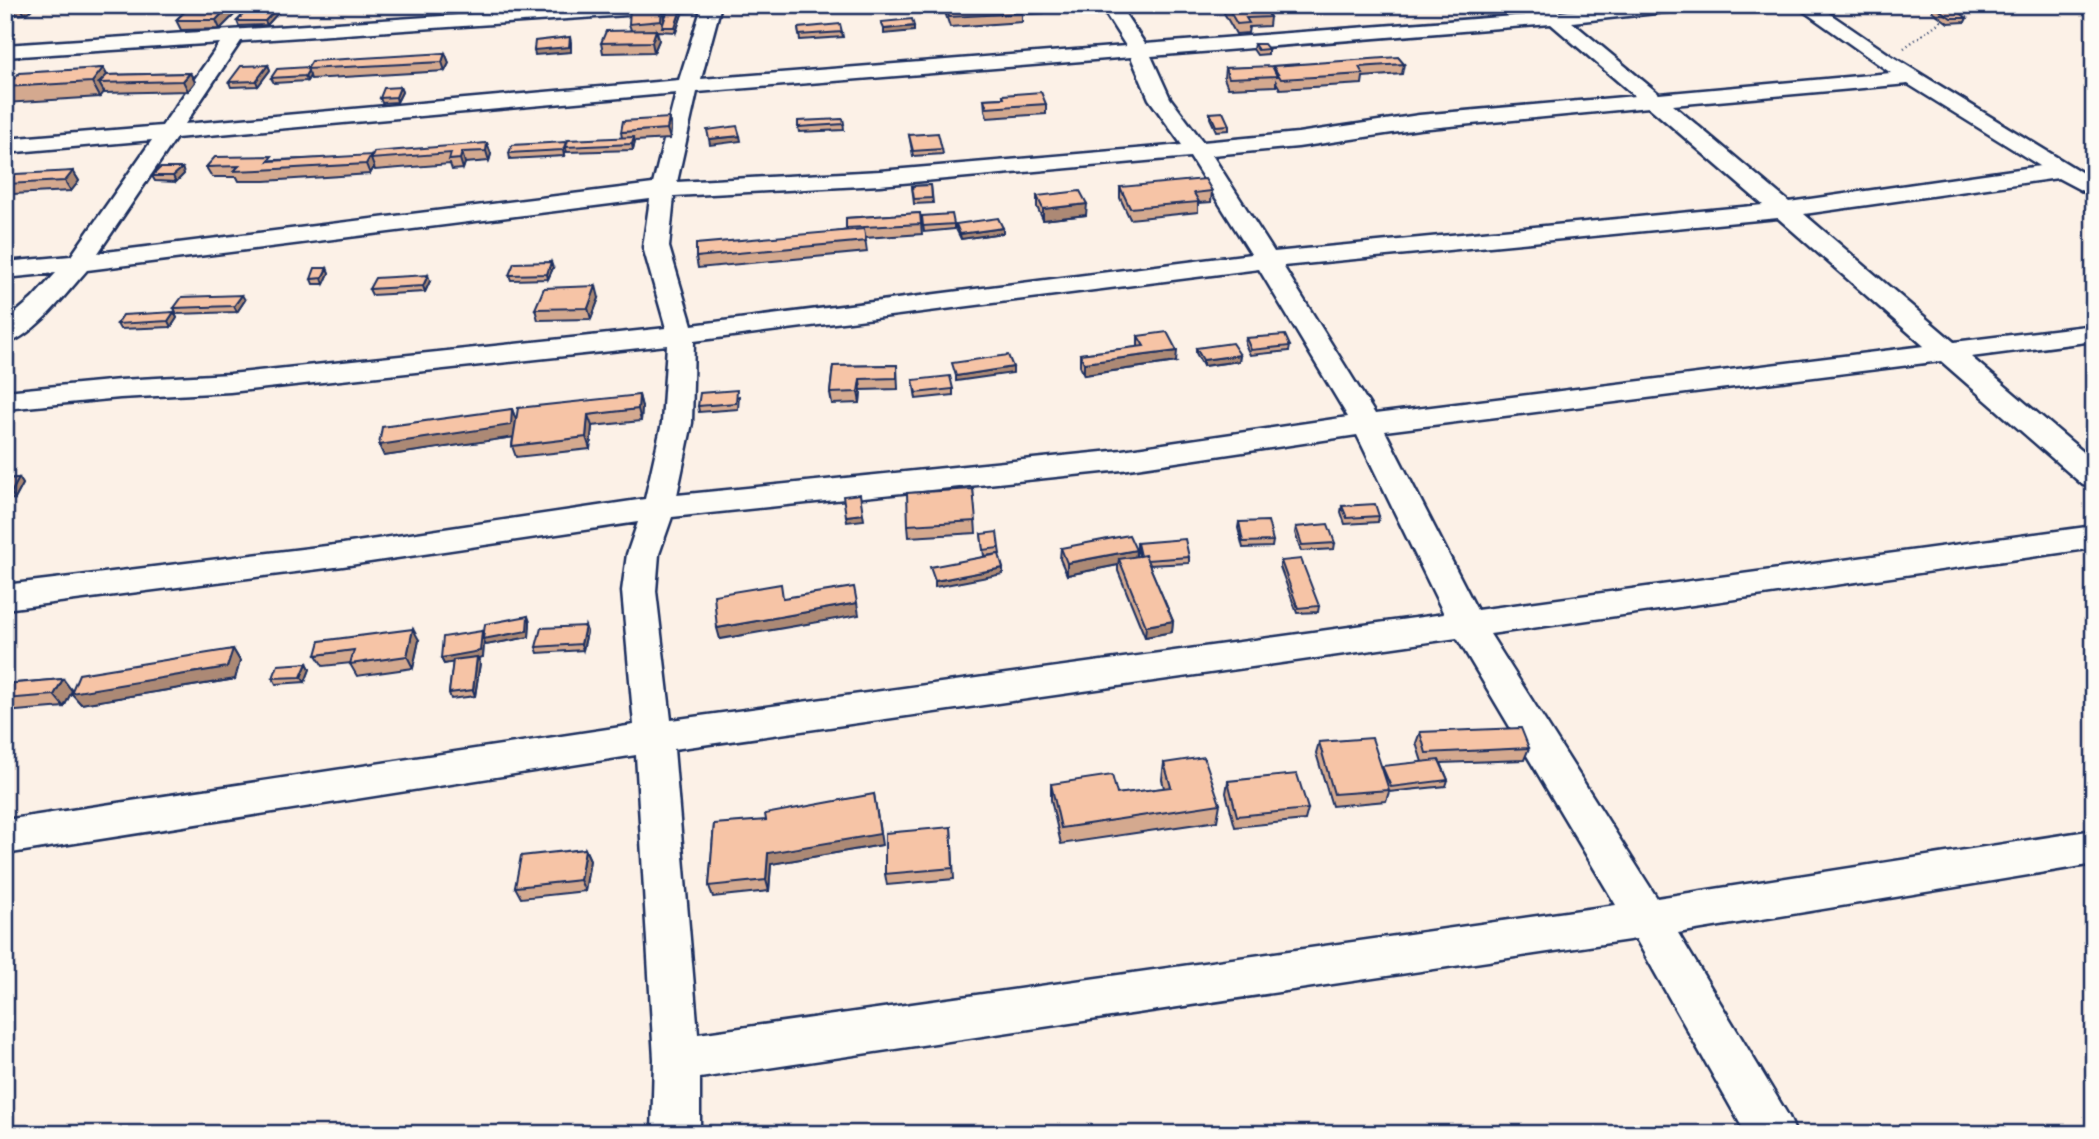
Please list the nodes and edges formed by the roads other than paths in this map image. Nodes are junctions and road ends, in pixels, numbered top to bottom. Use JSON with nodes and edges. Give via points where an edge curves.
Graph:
{"nodes":[{"id":1,"x":698,"y":5,"type":"edge"},
{"id":2,"x":712,"y":5,"type":"edge"},
{"id":3,"x":1109,"y":5,"type":"edge"},
{"id":4,"x":1675,"y":5,"type":"edge"},
{"id":5,"x":1804,"y":5,"type":"edge"},
{"id":6,"x":1549,"y":12,"type":"edge"},
{"id":7,"x":233,"y":38,"type":"junction"},
{"id":8,"x":5,"y":51,"type":"edge"},
{"id":9,"x":1140,"y":52,"type":"junction"},
{"id":10,"x":1912,"y":77,"type":"junction"},
{"id":11,"x":688,"y":86,"type":"junction"},
{"id":12,"x":1651,"y":99,"type":"junction"},
{"id":13,"x":171,"y":130,"type":"junction"},
{"id":14,"x":5,"y":146,"type":"edge"},
{"id":15,"x":1197,"y":150,"type":"junction"},
{"id":16,"x":2062,"y":170,"type":"junction"},
{"id":17,"x":663,"y":190,"type":"junction"},
{"id":18,"x":2094,"y":190,"type":"edge"},
{"id":19,"x":1784,"y":210,"type":"junction"},
{"id":20,"x":1267,"y":260,"type":"junction"},
{"id":21,"x":79,"y":263,"type":"junction"},
{"id":22,"x":5,"y":270,"type":"edge"},
{"id":23,"x":2094,"y":333,"type":"edge"},
{"id":24,"x":681,"y":335,"type":"junction"},
{"id":25,"x":5,"y":336,"type":"edge"},
{"id":26,"x":1944,"y":351,"type":"junction"},
{"id":27,"x":5,"y":400,"type":"edge"},
{"id":28,"x":1367,"y":424,"type":"junction"},
{"id":29,"x":2094,"y":478,"type":"edge"},
{"id":30,"x":660,"y":508,"type":"junction"},
{"id":31,"x":2094,"y":537,"type":"edge"},
{"id":32,"x":5,"y":597,"type":"edge"},
{"id":33,"x":1467,"y":625,"type":"junction"},
{"id":34,"x":654,"y":737,"type":"junction"},
{"id":35,"x":5,"y":837,"type":"edge"},
{"id":36,"x":2094,"y":847,"type":"edge"},
{"id":37,"x":1647,"y":919,"type":"junction"},
{"id":38,"x":677,"y":1059,"type":"junction"},
{"id":39,"x":676,"y":1134,"type":"edge"},
{"id":40,"x":1772,"y":1134,"type":"edge"}],
"edges":[{"from":1,"to":7,"type":"street"},
{"from":2,"to":11,"type":"street"},
{"from":3,"to":9,"type":"street"},
{"from":4,"to":6,"type":"street"},
{"from":5,"to":10,"type":"street"},
{"from":6,"to":9,"type":"street"},
{"from":6,"to":12,"type":"street"},
{"from":7,"to":8,"type":"street"},
{"from":7,"to":13,"type":"street"},
{"from":9,"to":11,"type":"street"},
{"from":9,"to":15,"type":"street","via":[[1160,99]]},
{"from":10,"to":12,"type":"street"},
{"from":10,"to":16,"type":"street"},
{"from":11,"to":13,"type":"street"},
{"from":11,"to":17,"type":"street"},
{"from":12,"to":15,"type":"street"},
{"from":12,"to":19,"type":"street"},
{"from":13,"to":14,"type":"street"},
{"from":13,"to":21,"type":"street"},
{"from":15,"to":17,"type":"street","via":[[880,178]]},
{"from":15,"to":20,"type":"street"},
{"from":16,"to":18,"type":"street"},
{"from":16,"to":19,"type":"street"},
{"from":17,"to":21,"type":"street"},
{"from":17,"to":24,"type":"street","via":[[656,247]]},
{"from":19,"to":20,"type":"street"},
{"from":19,"to":26,"type":"street"},
{"from":20,"to":24,"type":"street"},
{"from":20,"to":28,"type":"street"},
{"from":21,"to":22,"type":"street"},
{"from":21,"to":25,"type":"street"},
{"from":23,"to":26,"type":"street"},
{"from":24,"to":27,"type":"street","via":[[230,383]]},
{"from":24,"to":30,"type":"street","via":[[677,423]]},
{"from":26,"to":28,"type":"street"},
{"from":26,"to":29,"type":"street"},
{"from":28,"to":30,"type":"street","via":[[1122,460]]},
{"from":28,"to":33,"type":"street"},
{"from":30,"to":32,"type":"street","via":[[343,555]]},
{"from":30,"to":34,"type":"street","via":[[643,555],[639,591]]},
{"from":31,"to":33,"type":"street"},
{"from":33,"to":34,"type":"street"},
{"from":33,"to":37,"type":"street"},
{"from":34,"to":35,"type":"street"},
{"from":34,"to":38,"type":"street"},
{"from":36,"to":37,"type":"street"},
{"from":37,"to":38,"type":"street"},
{"from":37,"to":40,"type":"street"},
{"from":38,"to":39,"type":"street"}]}
